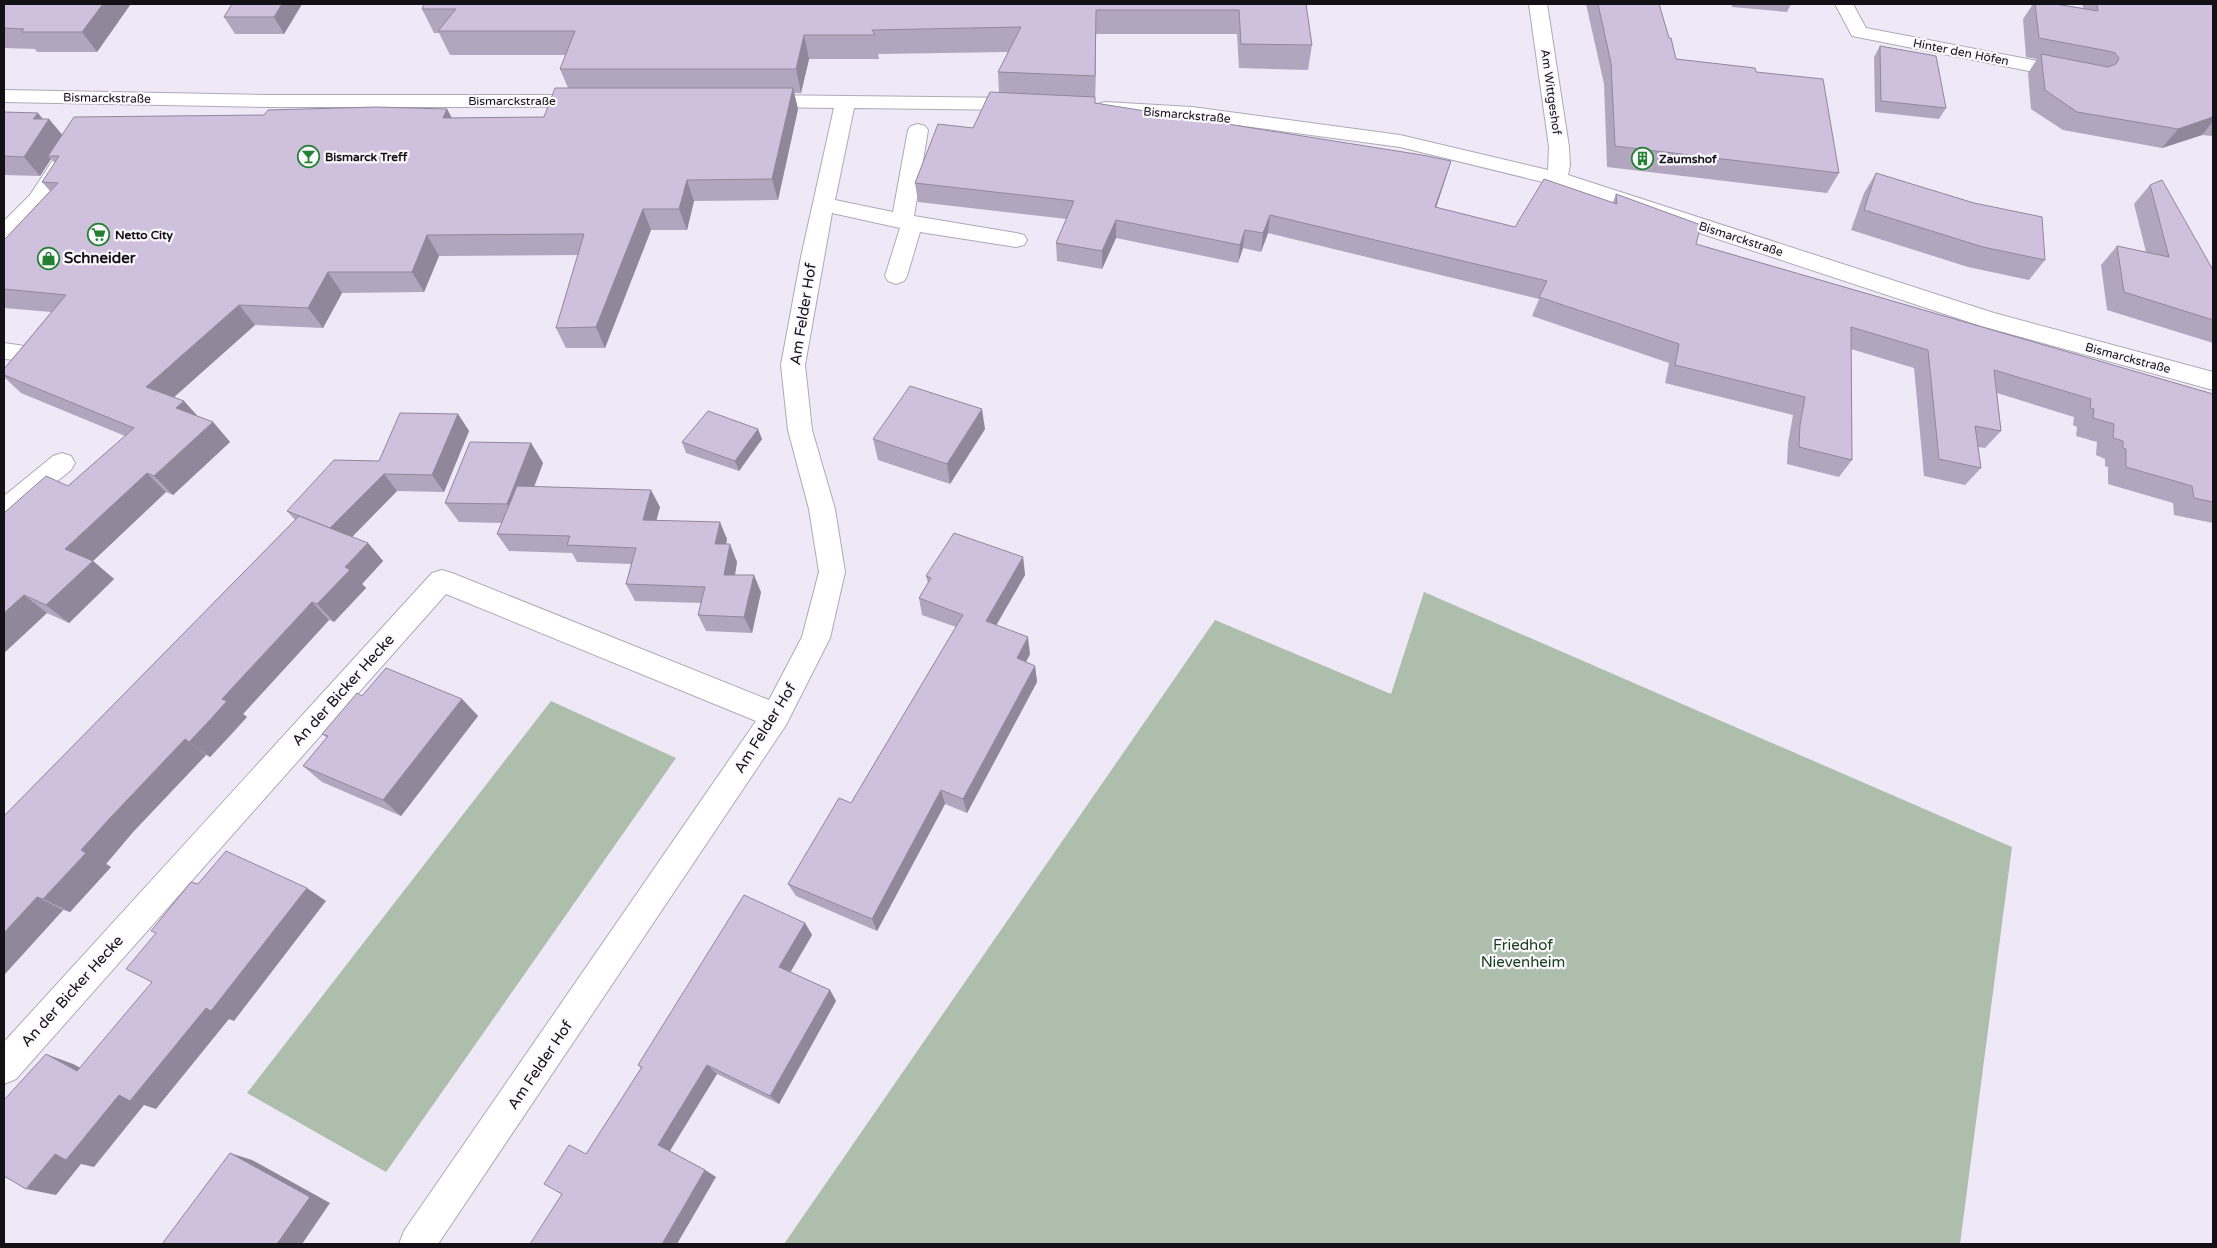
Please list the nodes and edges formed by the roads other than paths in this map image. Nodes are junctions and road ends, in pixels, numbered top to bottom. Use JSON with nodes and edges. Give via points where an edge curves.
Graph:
{"nodes":[{"id":1,"x":1538,"y":4,"type":"edge"},
{"id":2,"x":1844,"y":4,"type":"edge"},
{"id":3,"x":2084,"y":76,"type":"edge"},
{"id":4,"x":4,"y":96,"type":"edge"},
{"id":5,"x":606,"y":101,"type":"edge"},
{"id":6,"x":735,"y":101,"type":"edge"},
{"id":7,"x":845,"y":101,"type":"junction"},
{"id":8,"x":1039,"y":105,"type":"edge"},
{"id":9,"x":1087,"y":108,"type":"edge"},
{"id":10,"x":918,"y":130,"type":"dead end"},
{"id":11,"x":77,"y":137,"type":"edge"},
{"id":12,"x":1557,"y":180,"type":"junction"},
{"id":13,"x":823,"y":204,"type":"junction"},
{"id":14,"x":907,"y":222,"type":"junction"},
{"id":15,"x":4,"y":233,"type":"edge"},
{"id":16,"x":1016,"y":240,"type":"dead end"},
{"id":17,"x":896,"y":276,"type":"dead end"},
{"id":18,"x":2213,"y":381,"type":"edge"},
{"id":19,"x":62,"y":463,"type":"dead end"},
{"id":20,"x":4,"y":510,"type":"edge"},
{"id":21,"x":776,"y":716,"type":"junction"},
{"id":22,"x":4,"y":1067,"type":"edge"},
{"id":23,"x":417,"y":1244,"type":"edge"}],
"edges":[{"from":1,"to":12,"type":"street","name":"Am Wittgeshof","via":[[1556,122],[1560,165]]},
{"from":2,"to":3,"type":"street","name":"Hinter den Höfen","via":[[1860,32]]},
{"from":4,"to":5,"type":"street","name":"Bismarckstraße","via":[[98,106],[267,101]]},
{"from":6,"to":7,"type":"street"},
{"from":7,"to":8,"type":"street"},
{"from":7,"to":13,"type":"street","name":"Am Felder Hof"},
{"from":9,"to":12,"type":"street","name":"Bismarckstraße","via":[[1192,113],[1400,141]]},
{"from":10,"to":14,"type":"street"},
{"from":11,"to":15,"type":"street","via":[[38,200]]},
{"from":12,"to":18,"type":"street","name":"Bismarckstraße","via":[[1989,320]]},
{"from":13,"to":14,"type":"street"},
{"from":13,"to":21,"type":"street","name":"Am Felder Hof","via":[[794,365],[800,430],[822,509],[832,572],[816,638]]},
{"from":14,"to":16,"type":"street"},
{"from":14,"to":17,"type":"street"},
{"from":19,"to":20,"type":"street"},
{"from":21,"to":22,"type":"street","name":"An der Bicker Hecke","via":[[442,581]]},
{"from":21,"to":23,"type":"street","name":"Am Felder Hof"}]}
